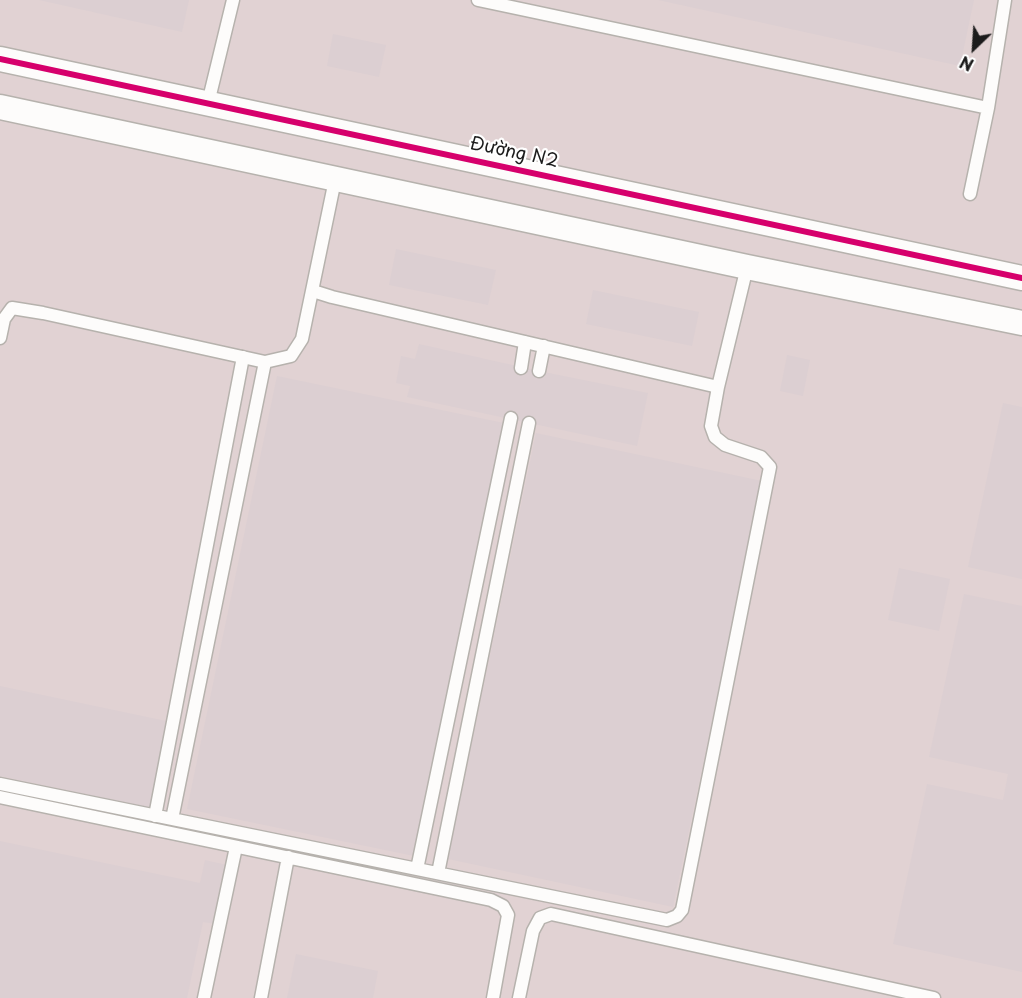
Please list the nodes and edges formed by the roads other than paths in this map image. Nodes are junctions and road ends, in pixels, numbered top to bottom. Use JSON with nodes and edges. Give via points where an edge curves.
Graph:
{"nodes":[{"id":1,"x":233,"y":0,"type":"edge"},
{"id":2,"x":478,"y":0,"type":"edge"},
{"id":3,"x":1005,"y":0,"type":"edge"},
{"id":4,"x":0,"y":59,"type":"edge"},
{"id":5,"x":208,"y":103,"type":"junction"},
{"id":6,"x":0,"y":107,"type":"edge"},
{"id":7,"x":988,"y":108,"type":"junction"},
{"id":8,"x":335,"y":180,"type":"junction"},
{"id":9,"x":970,"y":194,"type":"dead end"},
{"id":10,"x":747,"y":267,"type":"junction"},
{"id":11,"x":1022,"y":278,"type":"edge"},
{"id":12,"x":313,"y":291,"type":"junction"},
{"id":13,"x":1022,"y":323,"type":"edge"},
{"id":14,"x":0,"y":338,"type":"edge"},
{"id":15,"x":525,"y":342,"type":"junction"},
{"id":16,"x":544,"y":346,"type":"junction"},
{"id":17,"x":243,"y":357,"type":"junction"},
{"id":18,"x":266,"y":362,"type":"junction"},
{"id":19,"x":521,"y":368,"type":"dead end"},
{"id":20,"x":539,"y":371,"type":"dead end"},
{"id":21,"x":718,"y":387,"type":"junction"},
{"id":22,"x":511,"y":418,"type":"dead end"},
{"id":23,"x":529,"y":423,"type":"dead end"},
{"id":24,"x":202,"y":568,"type":"junction"},
{"id":25,"x":223,"y":570,"type":"junction"},
{"id":26,"x":469,"y":617,"type":"junction"},
{"id":27,"x":489,"y":620,"type":"junction"},
{"id":28,"x":176,"y":701,"type":"junction"},
{"id":29,"x":196,"y":704,"type":"junction"},
{"id":30,"x":0,"y":784,"type":"edge"},
{"id":31,"x":0,"y":797,"type":"edge"},
{"id":32,"x":154,"y":816,"type":"junction"},
{"id":33,"x":172,"y":819,"type":"junction"},
{"id":34,"x":236,"y":847,"type":"junction"},
{"id":35,"x":288,"y":857,"type":"junction"},
{"id":36,"x":417,"y":869,"type":"junction"},
{"id":37,"x":438,"y":873,"type":"junction"},
{"id":38,"x":204,"y":998,"type":"edge"},
{"id":39,"x":261,"y":998,"type":"edge"},
{"id":40,"x":493,"y":998,"type":"edge"},
{"id":41,"x":519,"y":998,"type":"edge"},
{"id":42,"x":934,"y":998,"type":"edge"}],
"edges":[{"from":1,"to":5,"type":"lane"},
{"from":2,"to":7,"type":"lane"},
{"from":3,"to":7,"type":"lane"},
{"from":4,"to":5,"type":"street","name":"Đường N2"},
{"from":5,"to":11,"type":"street","name":"Đường N2"},
{"from":6,"to":8,"type":"street"},
{"from":7,"to":9,"type":"lane"},
{"from":8,"to":10,"type":"street"},
{"from":8,"to":12,"type":"lane"},
{"from":10,"to":13,"type":"street"},
{"from":10,"to":21,"type":"lane"},
{"from":12,"to":15,"type":"lane"},
{"from":12,"to":18,"type":"lane","via":[[302,339],[291,356]]},
{"from":14,"to":17,"type":"lane","via":[[4,319],[12,308]]},
{"from":15,"to":16,"type":"lane"},
{"from":15,"to":19,"type":"lane"},
{"from":16,"to":20,"type":"lane"},
{"from":16,"to":21,"type":"lane"},
{"from":17,"to":18,"type":"lane"},
{"from":17,"to":24,"type":"lane"},
{"from":18,"to":25,"type":"lane"},
{"from":21,"to":37,"type":"lane","via":[[711,426],[715,437],[725,445],[761,457],[770,466],[682,910],[667,920]]},
{"from":22,"to":26,"type":"lane"},
{"from":23,"to":27,"type":"lane"},
{"from":24,"to":25,"type":"lane"},
{"from":24,"to":28,"type":"lane"},
{"from":25,"to":29,"type":"lane"},
{"from":26,"to":27,"type":"lane"},
{"from":26,"to":36,"type":"lane"},
{"from":27,"to":37,"type":"lane"},
{"from":28,"to":29,"type":"lane"},
{"from":28,"to":32,"type":"lane"},
{"from":29,"to":33,"type":"lane"},
{"from":30,"to":32,"type":"lane"},
{"from":31,"to":34,"type":"lane"},
{"from":32,"to":33,"type":"lane"},
{"from":33,"to":36,"type":"lane"},
{"from":34,"to":35,"type":"lane"},
{"from":34,"to":38,"type":"lane"},
{"from":35,"to":39,"type":"lane"},
{"from":35,"to":40,"type":"lane","via":[[491,900],[503,906],[508,915]]},
{"from":36,"to":37,"type":"lane"},
{"from":41,"to":42,"type":"lane","via":[[533,931],[540,918],[551,914]]}]}
